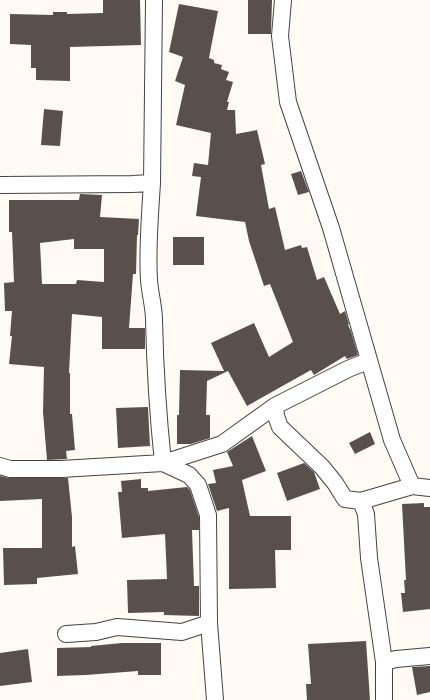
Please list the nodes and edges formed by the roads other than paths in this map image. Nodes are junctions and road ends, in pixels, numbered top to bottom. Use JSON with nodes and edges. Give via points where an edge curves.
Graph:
{"nodes":[{"id":1,"x":154,"y":0,"type":"edge"},
{"id":2,"x":283,"y":0,"type":"edge"},
{"id":3,"x":152,"y":183,"type":"junction"},
{"id":4,"x":0,"y":185,"type":"edge"},
{"id":5,"x":368,"y":361,"type":"junction"},
{"id":6,"x":275,"y":406,"type":"junction"},
{"id":7,"x":162,"y":462,"type":"junction"},
{"id":8,"x":0,"y":466,"type":"edge"},
{"id":9,"x":412,"y":486,"type":"junction"},
{"id":10,"x":430,"y":488,"type":"edge"},
{"id":11,"x":361,"y":501,"type":"junction"},
{"id":12,"x":209,"y":623,"type":"junction"},
{"id":13,"x":66,"y":634,"type":"dead end"},
{"id":14,"x":430,"y":656,"type":"edge"},
{"id":15,"x":384,"y":662,"type":"junction"},
{"id":16,"x":215,"y":700,"type":"edge"},
{"id":17,"x":384,"y":700,"type":"edge"}],
"edges":[{"from":1,"to":3,"type":"street"},
{"from":2,"to":5,"type":"street","via":[[280,36],[288,102],[332,228]]},
{"from":3,"to":4,"type":"street"},
{"from":3,"to":7,"type":"street","via":[[149,281],[154,318]]},
{"from":5,"to":6,"type":"street"},
{"from":5,"to":9,"type":"street","via":[[392,440]]},
{"from":6,"to":7,"type":"street","via":[[222,444]]},
{"from":6,"to":11,"type":"street","via":[[280,427],[322,467],[345,499]]},
{"from":7,"to":8,"type":"street","via":[[61,469],[10,469]]},
{"from":7,"to":12,"type":"street","via":[[189,475],[198,485],[208,515]]},
{"from":9,"to":10,"type":"street"},
{"from":9,"to":11,"type":"street"},
{"from":11,"to":15,"type":"street","via":[[366,514],[369,558]]},
{"from":12,"to":13,"type":"street","via":[[182,632],[116,627],[96,632]]},
{"from":12,"to":16,"type":"street"},
{"from":14,"to":15,"type":"street"},
{"from":15,"to":17,"type":"street"}]}
